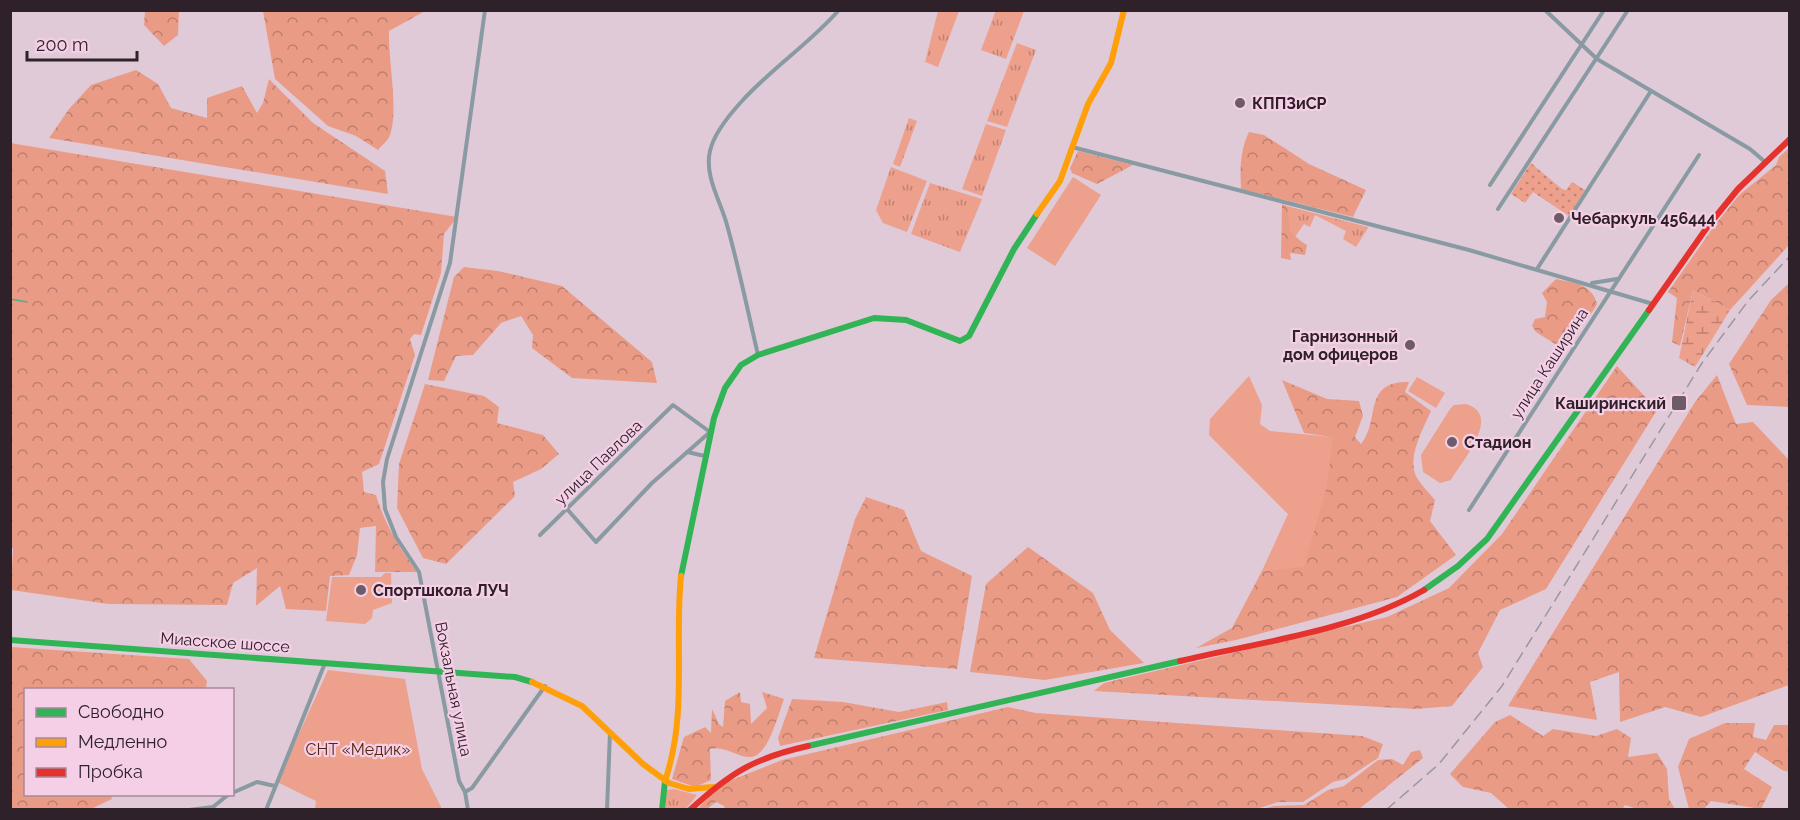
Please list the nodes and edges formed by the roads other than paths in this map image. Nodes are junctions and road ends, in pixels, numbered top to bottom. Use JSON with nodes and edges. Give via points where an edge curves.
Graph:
{"nodes":[{"id":1,"x":485,"y":10,"type":"edge"},
{"id":2,"x":839,"y":10,"type":"edge"},
{"id":3,"x":1124,"y":10,"type":"edge"},
{"id":4,"x":1545,"y":10,"type":"edge"},
{"id":5,"x":1604,"y":10,"type":"edge"},
{"id":6,"x":1628,"y":10,"type":"edge"},
{"id":7,"x":1582,"y":45,"type":"junction"},
{"id":8,"x":1597,"y":58,"type":"junction"},
{"id":9,"x":1651,"y":91,"type":"junction"},
{"id":10,"x":1790,"y":140,"type":"edge"},
{"id":11,"x":1072,"y":147,"type":"junction"},
{"id":12,"x":1699,"y":155,"type":"dead end"},
{"id":13,"x":1764,"y":161,"type":"junction"},
{"id":14,"x":1490,"y":185,"type":"dead end"},
{"id":15,"x":1497,"y":208,"type":"dead end"},
{"id":16,"x":1537,"y":269,"type":"junction"},
{"id":17,"x":1617,"y":279,"type":"junction"},
{"id":18,"x":1588,"y":283,"type":"junction"},
{"id":19,"x":1611,"y":290,"type":"junction"},
{"id":20,"x":1653,"y":304,"type":"junction"},
{"id":21,"x":758,"y":355,"type":"junction"},
{"id":22,"x":710,"y":432,"type":"junction"},
{"id":23,"x":687,"y":452,"type":"junction"},
{"id":24,"x":705,"y":456,"type":"junction"},
{"id":25,"x":567,"y":510,"type":"junction"},
{"id":26,"x":1469,"y":510,"type":"dead end"},
{"id":27,"x":540,"y":535,"type":"dead end"},
{"id":28,"x":10,"y":640,"type":"edge"},
{"id":29,"x":325,"y":663,"type":"junction"},
{"id":30,"x":437,"y":670,"type":"junction"},
{"id":31,"x":545,"y":686,"type":"junction"},
{"id":32,"x":610,"y":731,"type":"junction"},
{"id":33,"x":665,"y":781,"type":"junction"},
{"id":34,"x":275,"y":786,"type":"junction"},
{"id":35,"x":715,"y":786,"type":"junction"},
{"id":36,"x":465,"y":792,"type":"junction"},
{"id":37,"x":234,"y":793,"type":"edge"},
{"id":38,"x":228,"y":796,"type":"edge"},
{"id":39,"x":189,"y":810,"type":"edge"},
{"id":40,"x":266,"y":810,"type":"edge"},
{"id":41,"x":468,"y":810,"type":"edge"},
{"id":42,"x":607,"y":810,"type":"edge"},
{"id":43,"x":662,"y":810,"type":"edge"},
{"id":44,"x":690,"y":810,"type":"edge"}],
"edges":[{"from":1,"to":30,"type":"street","name":"Вокзальная улица","via":[[450,263],[383,482],[385,509],[396,537],[419,572]]},
{"from":2,"to":21,"type":"street","via":[[741,102],[710,149],[711,177],[727,225]]},
{"from":3,"to":11,"type":"main road","via":[[1111,63],[1088,104]]},
{"from":4,"to":7,"type":"street"},
{"from":5,"to":7,"type":"street"},
{"from":6,"to":8,"type":"street"},
{"from":7,"to":8,"type":"street"},
{"from":7,"to":14,"type":"street"},
{"from":8,"to":9,"type":"street"},
{"from":8,"to":15,"type":"street"},
{"from":9,"to":13,"type":"street"},
{"from":9,"to":16,"type":"street"},
{"from":10,"to":13,"type":"main road"},
{"from":11,"to":16,"type":"street","name":"улица Каширина"},
{"from":11,"to":21,"type":"main road","via":[[1060,181],[1014,249],[969,336],[953,340],[908,318],[893,316],[874,318]]},
{"from":12,"to":17,"type":"street","name":"улица Каширина"},
{"from":13,"to":20,"type":"main road","via":[[1708,226]]},
{"from":16,"to":18,"type":"street","name":"улица Каширина"},
{"from":17,"to":18,"type":"street"},
{"from":17,"to":19,"type":"street","name":"улица Каширина"},
{"from":18,"to":19,"type":"street","name":"улица Каширина"},
{"from":19,"to":20,"type":"street"},
{"from":19,"to":26,"type":"street","name":"улица Каширина"},
{"from":20,"to":35,"type":"main road","via":[[1487,539],[1441,579],[1406,602],[1352,621],[782,752],[754,762]]},
{"from":21,"to":22,"type":"main road","via":[[743,362],[732,377]]},
{"from":22,"to":23,"type":"street"},
{"from":22,"to":24,"type":"main road"},
{"from":22,"to":25,"type":"street","name":"улица Павлова","via":[[673,405]]},
{"from":23,"to":24,"type":"street"},
{"from":23,"to":25,"type":"street","via":[[596,542]]},
{"from":24,"to":33,"type":"main road","via":[[680,594],[679,717],[673,760]]},
{"from":25,"to":27,"type":"street","name":"улица Павлова"},
{"from":28,"to":29,"type":"main road","name":"Миасское шоссе"},
{"from":29,"to":30,"type":"main road","name":"Миасское шоссе"},
{"from":29,"to":34,"type":"street"},
{"from":30,"to":31,"type":"main road","name":"Миасское шоссе","via":[[504,676]]},
{"from":30,"to":36,"type":"street","name":"Вокзальная улица","via":[[459,781]]},
{"from":31,"to":32,"type":"main road","name":"Миасское шоссе","via":[[583,706]]},
{"from":31,"to":36,"type":"street","via":[[472,788]]},
{"from":32,"to":33,"type":"main road","name":"Миасское шоссе"},
{"from":32,"to":42,"type":"street"},
{"from":33,"to":35,"type":"main road","via":[[689,789]]},
{"from":33,"to":43,"type":"main road"},
{"from":34,"to":37,"type":"street","via":[[257,782]]},
{"from":34,"to":40,"type":"street"},
{"from":35,"to":44,"type":"main road"},
{"from":36,"to":41,"type":"street","name":"Вокзальная улица"},
{"from":38,"to":39,"type":"street","via":[[213,807]]}]}
